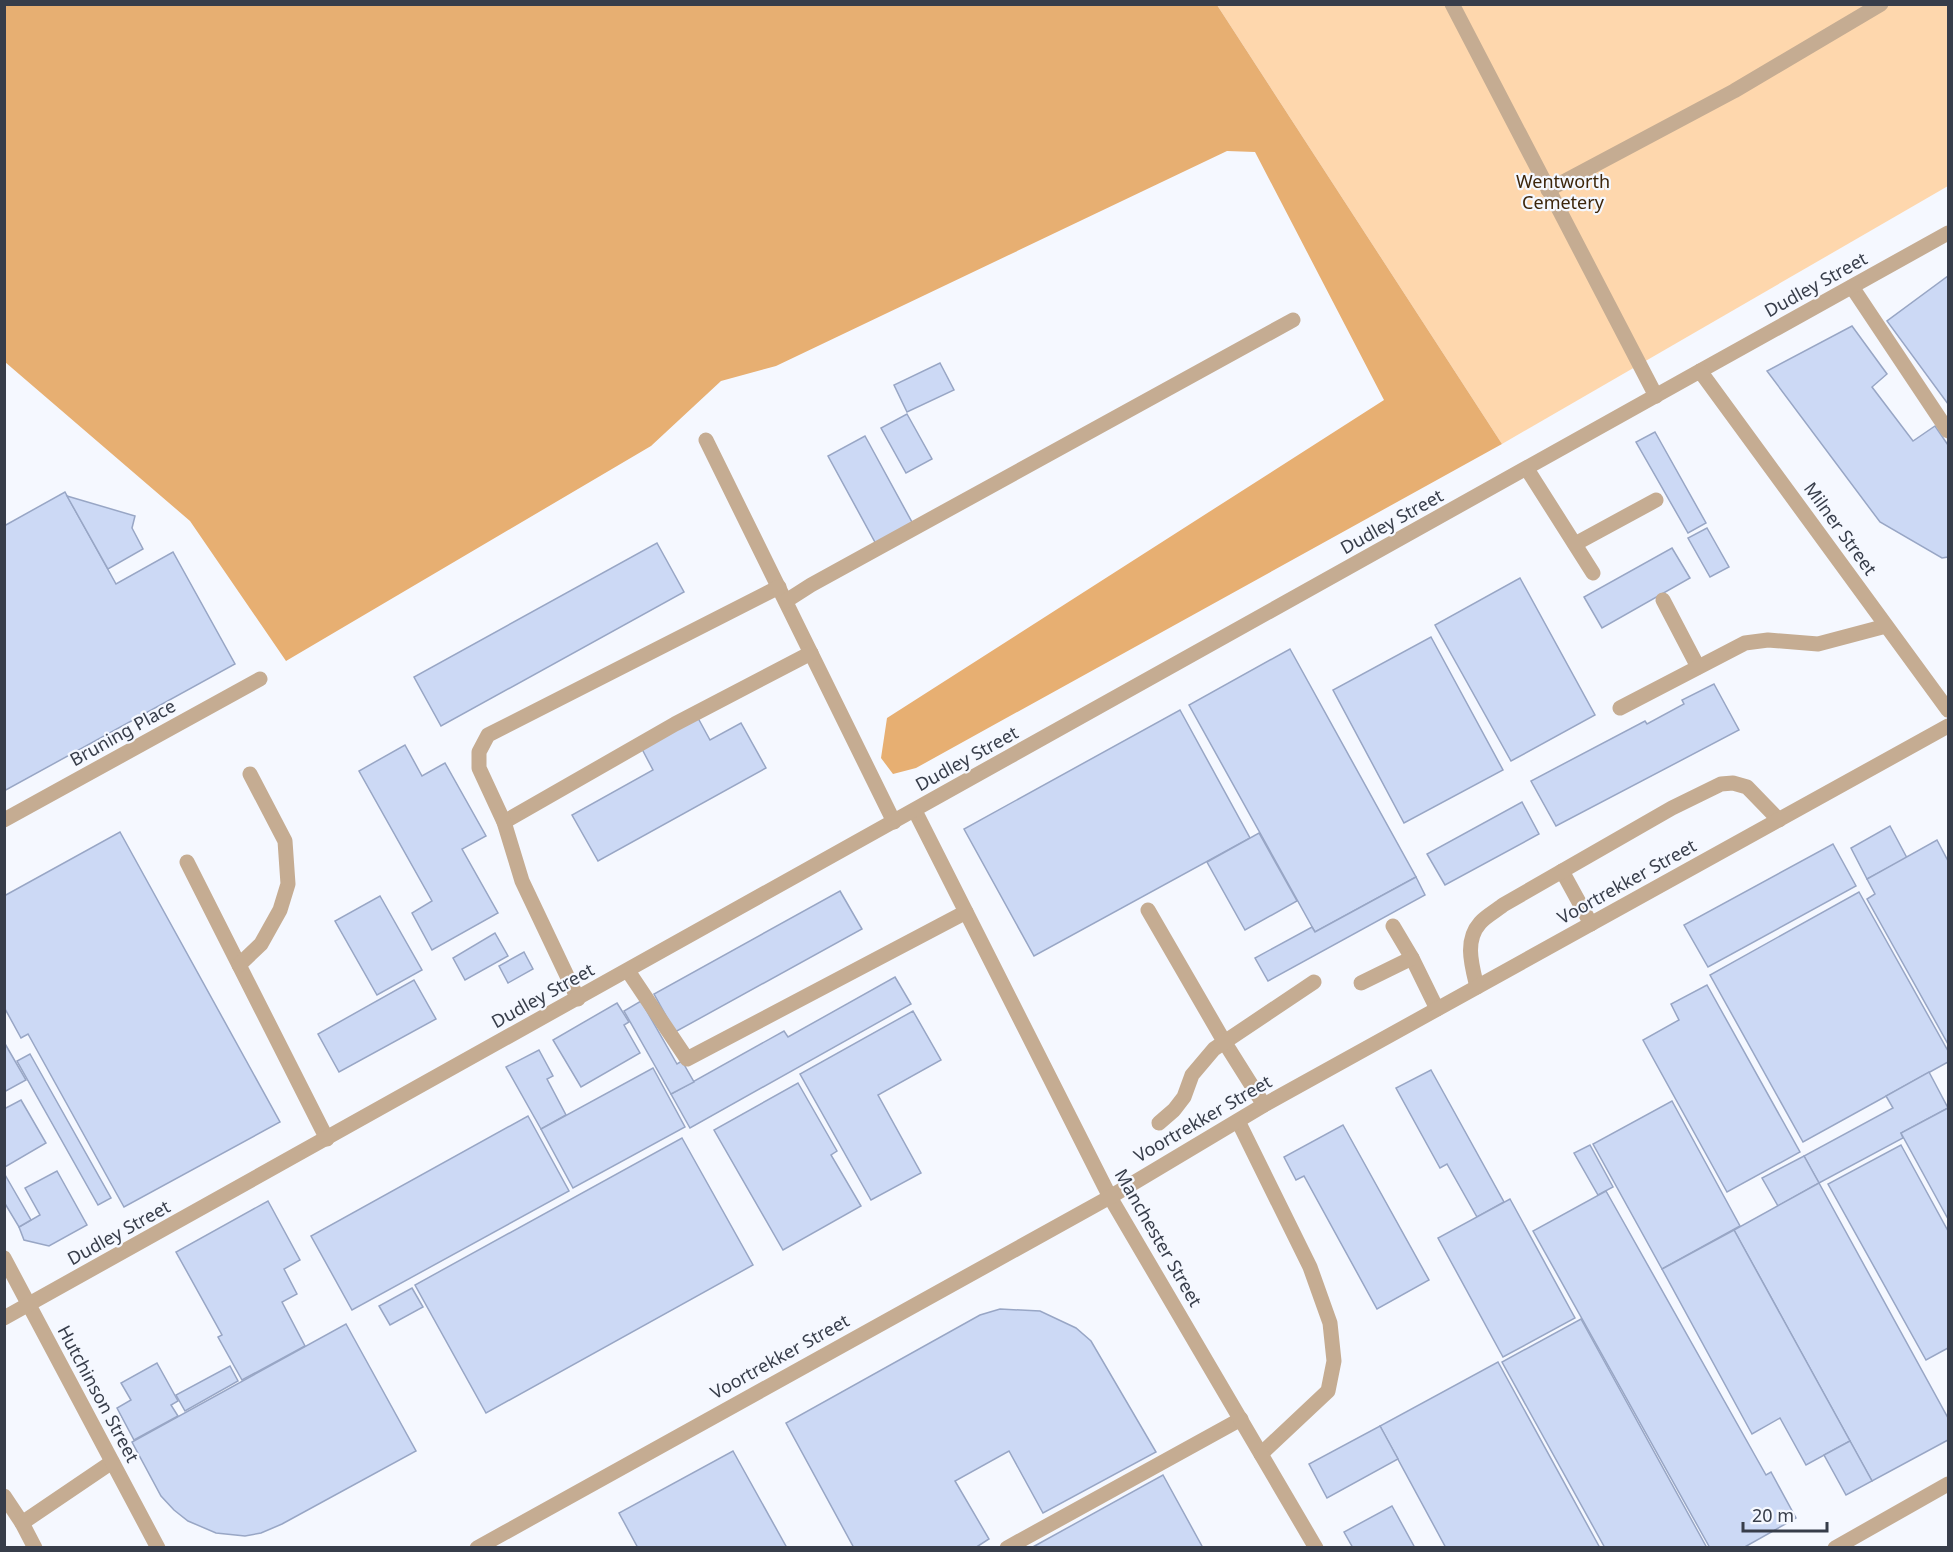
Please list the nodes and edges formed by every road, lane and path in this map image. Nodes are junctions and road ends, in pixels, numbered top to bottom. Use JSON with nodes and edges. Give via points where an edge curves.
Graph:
{"nodes":[{"id":1,"x":1452,"y":4,"type":"edge"},
{"id":2,"x":1881,"y":4,"type":"edge"},
{"id":3,"x":1548,"y":190,"type":"junction"},
{"id":4,"x":1948,"y":233,"type":"edge"},
{"id":5,"x":1852,"y":287,"type":"junction"},
{"id":6,"x":1293,"y":320,"type":"dead end"},
{"id":7,"x":1700,"y":371,"type":"junction"},
{"id":8,"x":1656,"y":396,"type":"junction"},
{"id":9,"x":1948,"y":431,"type":"edge"},
{"id":10,"x":706,"y":440,"type":"dead end"},
{"id":11,"x":1527,"y":469,"type":"junction"},
{"id":12,"x":1656,"y":500,"type":"dead end"},
{"id":13,"x":1575,"y":544,"type":"junction"},
{"id":14,"x":1593,"y":573,"type":"dead end"},
{"id":15,"x":782,"y":594,"type":"junction"},
{"id":16,"x":1664,"y":600,"type":"dead end"},
{"id":17,"x":1886,"y":626,"type":"junction"},
{"id":18,"x":811,"y":653,"type":"junction"},
{"id":19,"x":1698,"y":668,"type":"junction"},
{"id":20,"x":261,"y":679,"type":"dead end"},
{"id":21,"x":1620,"y":708,"type":"dead end"},
{"id":22,"x":1948,"y":710,"type":"edge"},
{"id":23,"x":1948,"y":726,"type":"edge"},
{"id":24,"x":250,"y":774,"type":"dead end"},
{"id":25,"x":915,"y":811,"type":"junction"},
{"id":26,"x":4,"y":820,"type":"edge"},
{"id":27,"x":1779,"y":820,"type":"junction"},
{"id":28,"x":504,"y":822,"type":"junction"},
{"id":29,"x":894,"y":822,"type":"junction"},
{"id":30,"x":187,"y":862,"type":"dead end"},
{"id":31,"x":1562,"y":871,"type":"junction"},
{"id":32,"x":1148,"y":910,"type":"dead end"},
{"id":33,"x":966,"y":912,"type":"junction"},
{"id":34,"x":1591,"y":924,"type":"junction"},
{"id":35,"x":1393,"y":926,"type":"dead end"},
{"id":36,"x":1412,"y":958,"type":"junction"},
{"id":37,"x":239,"y":965,"type":"junction"},
{"id":38,"x":628,"y":971,"type":"junction"},
{"id":39,"x":1314,"y":982,"type":"dead end"},
{"id":40,"x":1361,"y":983,"type":"dead end"},
{"id":41,"x":1477,"y":987,"type":"junction"},
{"id":42,"x":578,"y":999,"type":"junction"},
{"id":43,"x":1437,"y":1010,"type":"junction"},
{"id":44,"x":1225,"y":1042,"type":"junction"},
{"id":45,"x":1264,"y":1105,"type":"junction"},
{"id":46,"x":1238,"y":1120,"type":"junction"},
{"id":47,"x":1159,"y":1123,"type":"dead end"},
{"id":48,"x":327,"y":1139,"type":"junction"},
{"id":49,"x":1110,"y":1197,"type":"junction"},
{"id":50,"x":4,"y":1258,"type":"edge"},
{"id":51,"x":29,"y":1305,"type":"junction"},
{"id":52,"x":4,"y":1318,"type":"edge"},
{"id":53,"x":1241,"y":1419,"type":"junction"},
{"id":54,"x":1262,"y":1455,"type":"junction"},
{"id":55,"x":112,"y":1461,"type":"junction"},
{"id":56,"x":1948,"y":1484,"type":"edge"},
{"id":57,"x":4,"y":1496,"type":"edge"},
{"id":58,"x":22,"y":1523,"type":"junction"},
{"id":59,"x":1854,"y":1543,"type":"edge"},
{"id":60,"x":35,"y":1548,"type":"edge"},
{"id":61,"x":158,"y":1548,"type":"edge"},
{"id":62,"x":477,"y":1548,"type":"edge"},
{"id":63,"x":1007,"y":1548,"type":"edge"},
{"id":64,"x":1316,"y":1548,"type":"edge"},
{"id":65,"x":1835,"y":1548,"type":"edge"}],
"edges":[{"from":1,"to":3,"type":"street"},
{"from":2,"to":3,"type":"street","via":[[1734,91]]},
{"from":3,"to":8,"type":"street"},
{"from":4,"to":5,"type":"street","name":"Dudley Street"},
{"from":5,"to":7,"type":"street","name":"Dudley Street"},
{"from":5,"to":9,"type":"street"},
{"from":6,"to":15,"type":"street","via":[[821,579]]},
{"from":7,"to":8,"type":"street","name":"Dudley Street"},
{"from":7,"to":17,"type":"street","name":"Milner Street"},
{"from":8,"to":11,"type":"street","name":"Dudley Street"},
{"from":10,"to":15,"type":"street"},
{"from":11,"to":13,"type":"street"},
{"from":11,"to":25,"type":"street","name":"Dudley Street"},
{"from":12,"to":13,"type":"street"},
{"from":13,"to":14,"type":"street"},
{"from":15,"to":18,"type":"street"},
{"from":15,"to":28,"type":"street","via":[[488,735],[479,752],[479,768]]},
{"from":16,"to":19,"type":"street"},
{"from":17,"to":19,"type":"street","via":[[1818,644],[1768,640],[1745,643]]},
{"from":17,"to":22,"type":"street","name":"Milner Street"},
{"from":18,"to":28,"type":"street","via":[[675,724]]},
{"from":18,"to":29,"type":"street"},
{"from":19,"to":21,"type":"street"},
{"from":20,"to":26,"type":"street","name":"Bruning Place"},
{"from":23,"to":27,"type":"street","name":"Voortrekker Street"},
{"from":24,"to":37,"type":"street","via":[[285,841],[288,884],[280,910],[261,944]]},
{"from":25,"to":29,"type":"street","name":"Dudley Street"},
{"from":25,"to":33,"type":"street","name":"Manchester Street"},
{"from":27,"to":31,"type":"street","via":[[1747,787],[1721,784]]},
{"from":27,"to":34,"type":"street","name":"Voortrekker Street"},
{"from":28,"to":42,"type":"street","via":[[522,881]]},
{"from":29,"to":38,"type":"street","name":"Dudley Street"},
{"from":30,"to":37,"type":"street"},
{"from":31,"to":34,"type":"street"},
{"from":31,"to":41,"type":"street","via":[[1503,905],[1479,924],[1470,956]]},
{"from":32,"to":44,"type":"street"},
{"from":33,"to":38,"type":"street","via":[[687,1059]]},
{"from":33,"to":49,"type":"street","name":"Manchester Street"},
{"from":34,"to":41,"type":"street","name":"Voortrekker Street"},
{"from":35,"to":36,"type":"street"},
{"from":36,"to":40,"type":"street"},
{"from":36,"to":43,"type":"street"},
{"from":37,"to":48,"type":"street"},
{"from":38,"to":42,"type":"street","name":"Dudley Street"},
{"from":39,"to":44,"type":"street"},
{"from":41,"to":43,"type":"street","name":"Voortrekker Street"},
{"from":42,"to":48,"type":"street","name":"Dudley Street"},
{"from":43,"to":45,"type":"street","name":"Voortrekker Street"},
{"from":44,"to":45,"type":"street"},
{"from":44,"to":47,"type":"street","via":[[1192,1075],[1184,1097]]},
{"from":45,"to":46,"type":"street","name":"Voortrekker Street"},
{"from":46,"to":49,"type":"street","name":"Voortrekker Street"},
{"from":46,"to":54,"type":"street","via":[[1310,1266],[1330,1323],[1334,1361],[1328,1391]]},
{"from":48,"to":51,"type":"street","name":"Dudley Street"},
{"from":49,"to":53,"type":"street","name":"Manchester Street"},
{"from":49,"to":62,"type":"street","name":"Voortrekker Street"},
{"from":50,"to":51,"type":"street","name":"Hutchinson Street"},
{"from":51,"to":52,"type":"street","name":"Dudley Street"},
{"from":51,"to":55,"type":"street","name":"Hutchinson Street"},
{"from":53,"to":54,"type":"street","name":"Manchester Street"},
{"from":53,"to":63,"type":"street"},
{"from":54,"to":64,"type":"street","name":"Manchester Street"},
{"from":55,"to":58,"type":"street"},
{"from":55,"to":61,"type":"street","name":"Hutchinson Street"},
{"from":56,"to":59,"type":"street"},
{"from":57,"to":58,"type":"street"},
{"from":58,"to":60,"type":"street"},
{"from":59,"to":65,"type":"street"}]}
